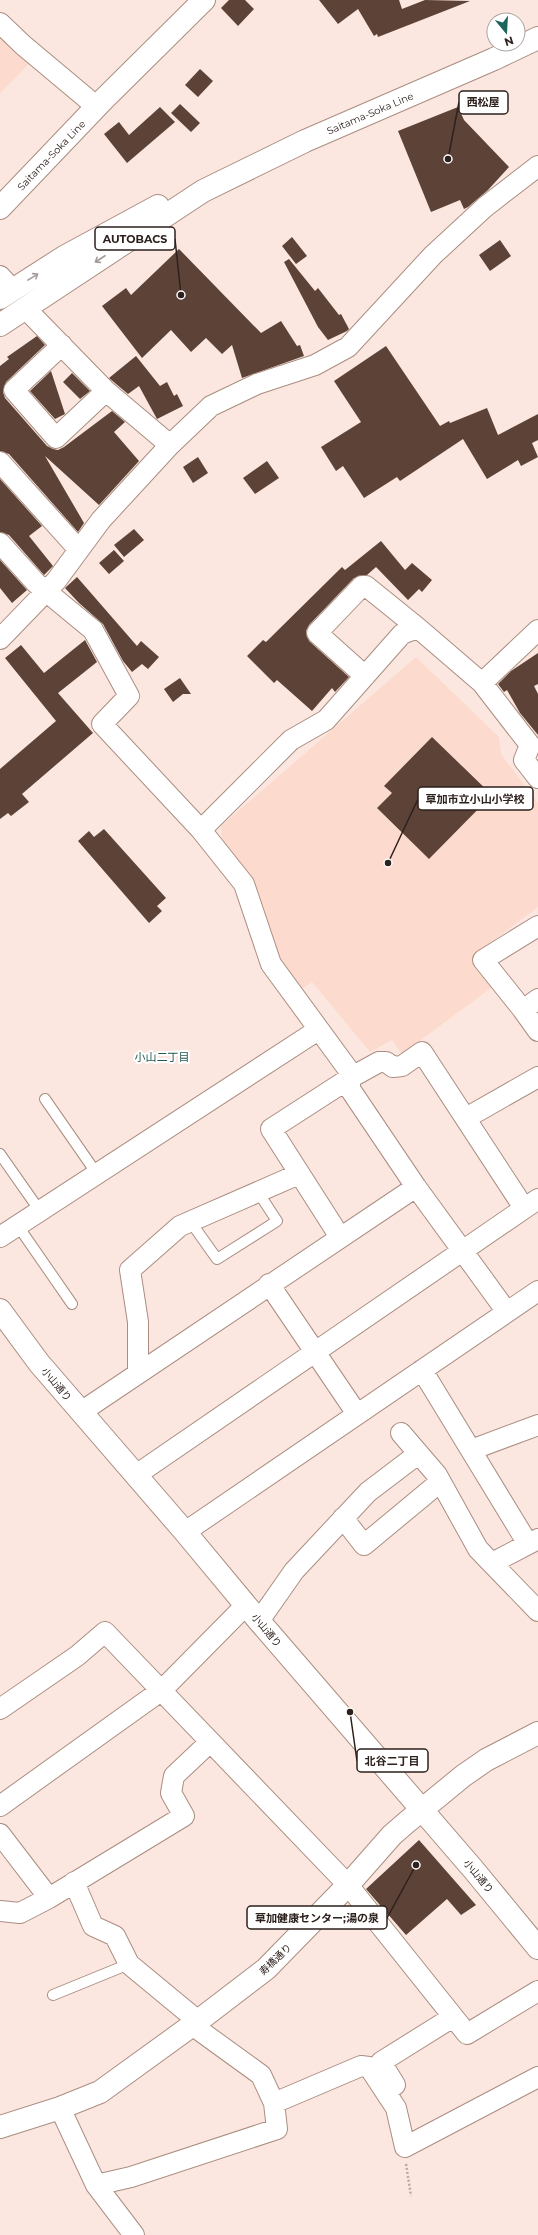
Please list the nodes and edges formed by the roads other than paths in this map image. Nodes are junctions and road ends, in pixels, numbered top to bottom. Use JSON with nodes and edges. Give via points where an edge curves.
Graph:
{"nodes":[{"id":1,"x":204,"y":0,"type":"edge"},
{"id":2,"x":0,"y":23,"type":"edge"},
{"id":3,"x":538,"y":38,"type":"edge"},
{"id":4,"x":97,"y":107,"type":"junction"},
{"id":5,"x":538,"y":166,"type":"edge"},
{"id":6,"x":203,"y":191,"type":"junction"},
{"id":7,"x":0,"y":208,"type":"edge"},
{"id":8,"x":4,"y":287,"type":"edge"},
{"id":9,"x":25,"y":308,"type":"junction"},
{"id":10,"x":0,"y":325,"type":"edge"},
{"id":11,"x":62,"y":345,"type":"junction"},
{"id":12,"x":106,"y":391,"type":"junction"},
{"id":13,"x":170,"y":445,"type":"junction"},
{"id":14,"x":0,"y":462,"type":"edge"},
{"id":15,"x":0,"y":543,"type":"edge"},
{"id":16,"x":79,"y":550,"type":"junction"},
{"id":17,"x":47,"y":590,"type":"junction"},
{"id":18,"x":418,"y":628,"type":"junction"},
{"id":19,"x":538,"y":630,"type":"edge"},
{"id":20,"x":0,"y":639,"type":"edge"},
{"id":21,"x":365,"y":676,"type":"junction"},
{"id":22,"x":482,"y":683,"type":"junction"},
{"id":23,"x":538,"y":778,"type":"edge"},
{"id":24,"x":202,"y":830,"type":"junction"},
{"id":25,"x":538,"y":926,"type":"edge"},
{"id":26,"x":530,"y":1005,"type":"edge"},
{"id":27,"x":318,"y":1030,"type":"junction"},
{"id":28,"x":538,"y":1031,"type":"edge"},
{"id":29,"x":538,"y":1077,"type":"edge"},
{"id":30,"x":350,"y":1078,"type":"junction"},
{"id":31,"x":45,"y":1099,"type":"dead end"},
{"id":32,"x":466,"y":1118,"type":"junction"},
{"id":33,"x":0,"y":1154,"type":"edge"},
{"id":34,"x":97,"y":1174,"type":"junction"},
{"id":35,"x":299,"y":1174,"type":"junction"},
{"id":36,"x":416,"y":1187,"type":"junction"},
{"id":37,"x":258,"y":1192,"type":"junction"},
{"id":38,"x":531,"y":1203,"type":"edge"},
{"id":39,"x":40,"y":1211,"type":"junction"},
{"id":40,"x":190,"y":1221,"type":"junction"},
{"id":41,"x":18,"y":1226,"type":"junction"},
{"id":42,"x":0,"y":1237,"type":"edge"},
{"id":43,"x":340,"y":1237,"type":"junction"},
{"id":44,"x":462,"y":1250,"type":"junction"},
{"id":45,"x":269,"y":1284,"type":"junction"},
{"id":46,"x":538,"y":1291,"type":"edge"},
{"id":47,"x":72,"y":1304,"type":"dead end"},
{"id":48,"x":0,"y":1310,"type":"edge"},
{"id":49,"x":507,"y":1312,"type":"junction"},
{"id":50,"x":314,"y":1351,"type":"junction"},
{"id":51,"x":422,"y":1370,"type":"junction"},
{"id":52,"x":138,"y":1374,"type":"junction"},
{"id":53,"x":81,"y":1412,"type":"junction"},
{"id":54,"x":357,"y":1414,"type":"junction"},
{"id":55,"x":538,"y":1425,"type":"edge"},
{"id":56,"x":401,"y":1433,"type":"dead end"},
{"id":57,"x":471,"y":1450,"type":"junction"},
{"id":58,"x":418,"y":1454,"type":"junction"},
{"id":59,"x":136,"y":1475,"type":"junction"},
{"id":60,"x":440,"y":1482,"type":"junction"},
{"id":61,"x":343,"y":1518,"type":"junction"},
{"id":62,"x":185,"y":1532,"type":"junction"},
{"id":63,"x":533,"y":1542,"type":"edge"},
{"id":64,"x":492,"y":1563,"type":"junction"},
{"id":65,"x":538,"y":1611,"type":"edge"},
{"id":66,"x":252,"y":1613,"type":"junction"},
{"id":67,"x":162,"y":1690,"type":"junction"},
{"id":68,"x":0,"y":1709,"type":"edge"},
{"id":69,"x":538,"y":1733,"type":"edge"},
{"id":70,"x":210,"y":1742,"type":"junction"},
{"id":71,"x":0,"y":1806,"type":"edge"},
{"id":72,"x":422,"y":1809,"type":"junction"},
{"id":73,"x":0,"y":1834,"type":"edge"},
{"id":74,"x":74,"y":1882,"type":"junction"},
{"id":75,"x":348,"y":1885,"type":"junction"},
{"id":76,"x":50,"y":1898,"type":"junction"},
{"id":77,"x":0,"y":1911,"type":"edge"},
{"id":78,"x":538,"y":1948,"type":"edge"},
{"id":79,"x":129,"y":1964,"type":"junction"},
{"id":80,"x":538,"y":1991,"type":"edge"},
{"id":81,"x":53,"y":1995,"type":"dead end"},
{"id":82,"x":453,"y":2017,"type":"junction"},
{"id":83,"x":195,"y":2023,"type":"junction"},
{"id":84,"x":538,"y":2077,"type":"edge"},
{"id":85,"x":274,"y":2103,"type":"junction"},
{"id":86,"x":60,"y":2108,"type":"junction"},
{"id":87,"x":0,"y":2127,"type":"edge"},
{"id":88,"x":410,"y":2144,"type":"junction"},
{"id":89,"x":96,"y":2185,"type":"junction"},
{"id":90,"x":134,"y":2235,"type":"edge"}],
"edges":[{"from":1,"to":4,"type":"street","name":"Saitama-Soka Line"},
{"from":2,"to":4,"type":"street"},
{"from":3,"to":6,"type":"street","name":"Saitama-Soka Line","via":[[305,141]]},
{"from":4,"to":7,"type":"street","name":"Saitama-Soka Line"},
{"from":5,"to":13,"type":"street","via":[[485,207],[433,255],[348,347],[315,365],[257,384],[211,406]]},
{"from":8,"to":6,"type":"street","name":"Saitama-Soka Line","one_way":true,"via":[[144,212],[176,198]]},
{"from":6,"to":9,"type":"street","name":"Saitama-Soka Line","one_way":true},
{"from":9,"to":10,"type":"street","name":"Saitama-Soka Line"},
{"from":9,"to":11,"type":"street"},
{"from":11,"to":12,"type":"street"},
{"from":11,"to":12,"type":"street","via":[[14,390],[56,438]]},
{"from":12,"to":13,"type":"street"},
{"from":13,"to":16,"type":"street","via":[[102,520]]},
{"from":14,"to":16,"type":"street"},
{"from":15,"to":17,"type":"street","via":[[36,583]]},
{"from":16,"to":17,"type":"street"},
{"from":17,"to":20,"type":"street"},
{"from":17,"to":24,"type":"street","via":[[93,630],[129,696],[102,724]]},
{"from":18,"to":21,"type":"street","via":[[402,634]]},
{"from":18,"to":21,"type":"street","via":[[366,586],[362,586],[317,633]]},
{"from":18,"to":22,"type":"street"},
{"from":19,"to":22,"type":"street"},
{"from":21,"to":24,"type":"street","via":[[326,720],[291,740]]},
{"from":22,"to":23,"type":"street","via":[[530,745],[524,760]]},
{"from":24,"to":27,"type":"street","via":[[244,884],[272,964]]},
{"from":25,"to":26,"type":"street","via":[[483,960]]},
{"from":26,"to":28,"type":"street"},
{"from":27,"to":30,"type":"street","via":[[350,1072]]},
{"from":27,"to":34,"type":"street"},
{"from":29,"to":32,"type":"street"},
{"from":30,"to":32,"type":"street","via":[[379,1062],[386,1062],[393,1067],[402,1066],[422,1052]]},
{"from":30,"to":35,"type":"street","via":[[271,1129]]},
{"from":30,"to":36,"type":"street","via":[[350,1089]]},
{"from":31,"to":34,"type":"lane"},
{"from":32,"to":38,"type":"street"},
{"from":33,"to":39,"type":"lane"},
{"from":34,"to":39,"type":"street"},
{"from":35,"to":37,"type":"street"},
{"from":35,"to":43,"type":"street"},
{"from":36,"to":43,"type":"street"},
{"from":36,"to":44,"type":"street"},
{"from":37,"to":40,"type":"street"},
{"from":37,"to":40,"type":"lane","via":[[277,1221],[218,1259]]},
{"from":38,"to":44,"type":"street"},
{"from":39,"to":41,"type":"street"},
{"from":40,"to":52,"type":"street","via":[[180,1226],[130,1270],[138,1322]]},
{"from":41,"to":42,"type":"street"},
{"from":41,"to":47,"type":"lane"},
{"from":43,"to":45,"type":"street"},
{"from":44,"to":49,"type":"street"},
{"from":44,"to":50,"type":"street"},
{"from":45,"to":50,"type":"street"},
{"from":45,"to":52,"type":"street"},
{"from":46,"to":49,"type":"street"},
{"from":48,"to":53,"type":"street","name":"小山通り"},
{"from":49,"to":51,"type":"street"},
{"from":50,"to":54,"type":"street"},
{"from":50,"to":59,"type":"street"},
{"from":51,"to":54,"type":"street"},
{"from":51,"to":57,"type":"street"},
{"from":52,"to":53,"type":"street"},
{"from":53,"to":59,"type":"street","name":"小山通り"},
{"from":54,"to":62,"type":"street"},
{"from":55,"to":57,"type":"street"},
{"from":56,"to":58,"type":"street"},
{"from":57,"to":63,"type":"street"},
{"from":58,"to":60,"type":"street"},
{"from":58,"to":61,"type":"street","via":[[368,1492]]},
{"from":59,"to":62,"type":"street","name":"小山通り"},
{"from":60,"to":61,"type":"street","via":[[364,1544]]},
{"from":60,"to":64,"type":"street","via":[[478,1548]]},
{"from":61,"to":66,"type":"street"},
{"from":62,"to":66,"type":"street","name":"小山通り"},
{"from":63,"to":64,"type":"street"},
{"from":64,"to":65,"type":"street"},
{"from":66,"to":67,"type":"street"},
{"from":66,"to":72,"type":"street","name":"小山通り"},
{"from":67,"to":68,"type":"street","via":[[105,1632],[77,1656]]},
{"from":67,"to":70,"type":"street"},
{"from":67,"to":71,"type":"street"},
{"from":69,"to":72,"type":"street","name":"寿橋通り","via":[[486,1760]]},
{"from":70,"to":74,"type":"street","via":[[174,1776],[171,1793],[184,1816]]},
{"from":70,"to":75,"type":"street"},
{"from":72,"to":75,"type":"street","name":"寿橋通り","via":[[392,1835]]},
{"from":72,"to":78,"type":"street","name":"小山通り"},
{"from":73,"to":76,"type":"street"},
{"from":74,"to":76,"type":"street"},
{"from":74,"to":79,"type":"street","via":[[93,1926],[115,1936]]},
{"from":75,"to":82,"type":"street"},
{"from":75,"to":83,"type":"street","name":"寿橋通り","via":[[266,1969]]},
{"from":76,"to":77,"type":"street","via":[[20,1913]]},
{"from":79,"to":81,"type":"lane"},
{"from":79,"to":83,"type":"street"},
{"from":80,"to":82,"type":"street","via":[[467,2034]]},
{"from":82,"to":88,"type":"street","via":[[381,2062],[407,2104]]},
{"from":83,"to":85,"type":"street","via":[[261,2075]]},
{"from":83,"to":86,"type":"street","name":"寿橋通り","via":[[100,2092]]},
{"from":84,"to":88,"type":"street"},
{"from":85,"to":88,"type":"street","via":[[361,2066],[369,2067],[396,2108]]},
{"from":85,"to":89,"type":"street","via":[[277,2129]]},
{"from":86,"to":87,"type":"street","name":"寿橋通り"},
{"from":86,"to":89,"type":"street"},
{"from":89,"to":90,"type":"street"}]}
